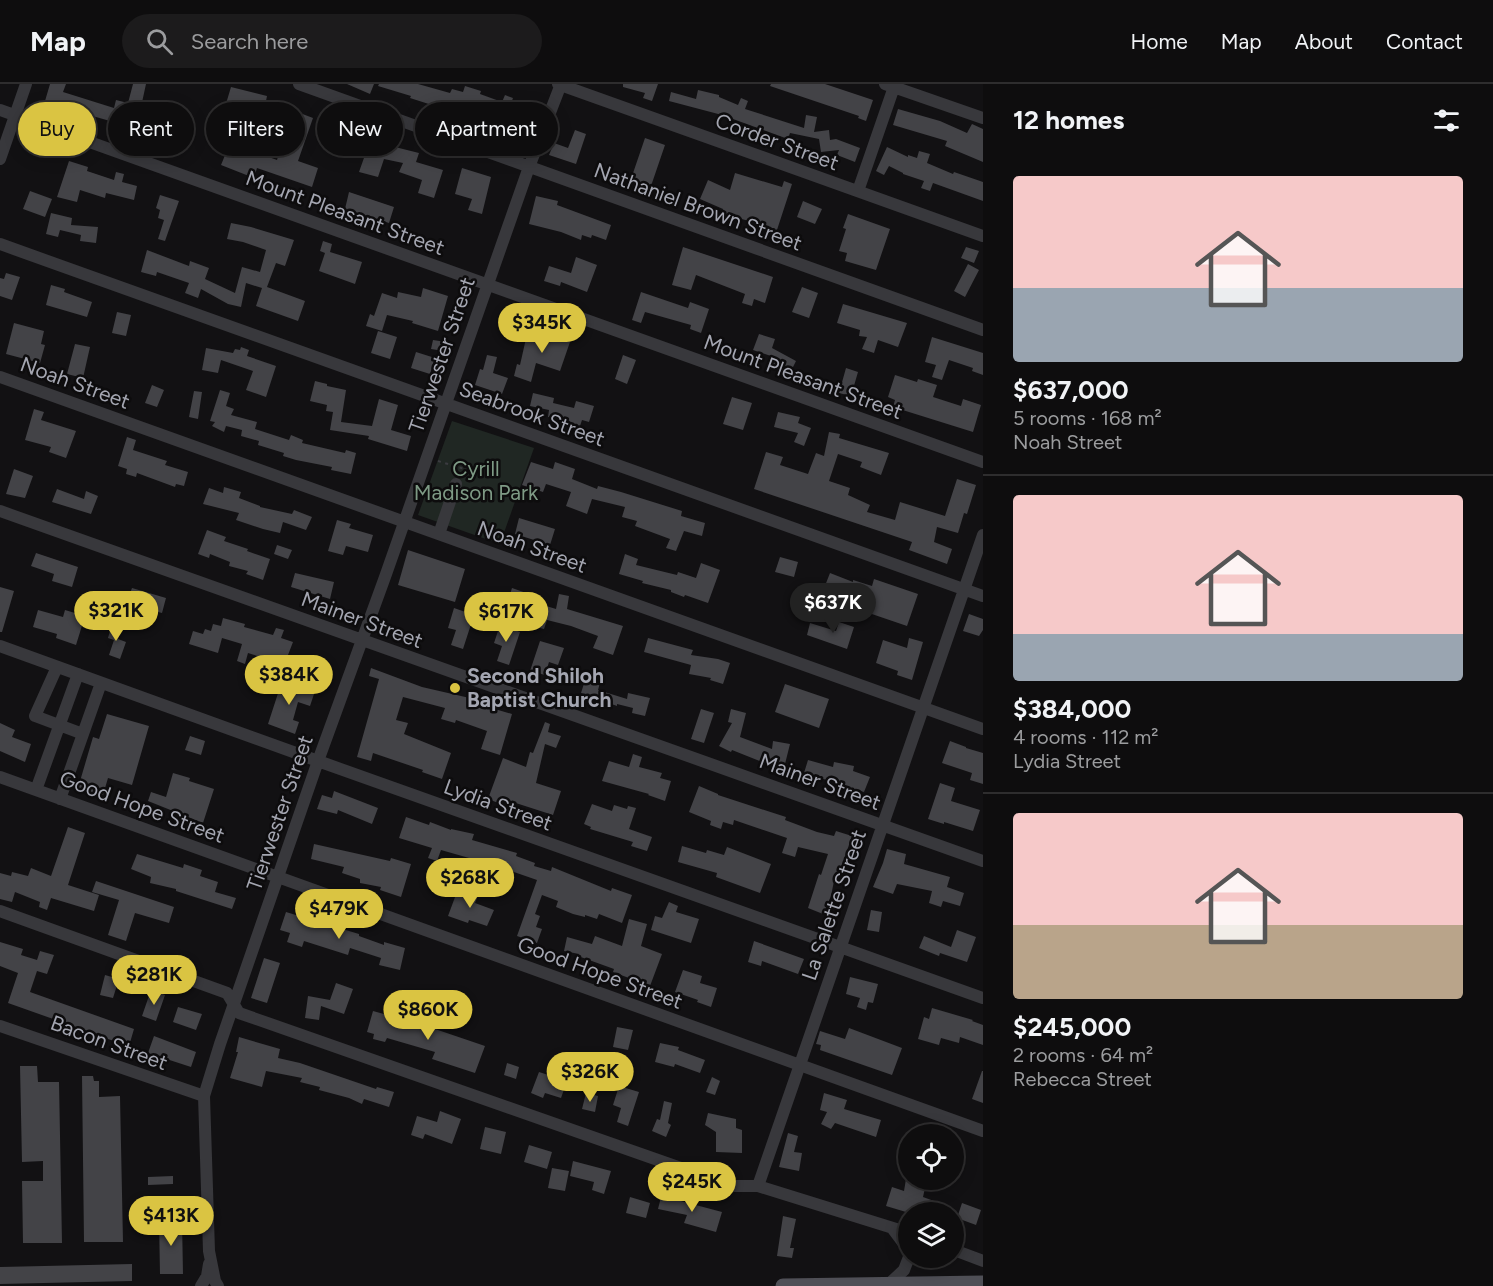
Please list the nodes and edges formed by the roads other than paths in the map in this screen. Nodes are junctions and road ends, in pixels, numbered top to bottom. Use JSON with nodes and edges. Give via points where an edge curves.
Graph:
{"nodes":[{"id":1,"x":26,"y":84,"type":"edge"},
{"id":2,"x":299,"y":84,"type":"edge"},
{"id":3,"x":560,"y":84,"type":"edge"},
{"id":4,"x":891,"y":85,"type":"edge"},
{"id":5,"x":0,"y":110,"type":"edge"},
{"id":6,"x":15,"y":116,"type":"junction"},
{"id":7,"x":983,"y":118,"type":"edge"},
{"id":8,"x":0,"y":159,"type":"edge"},
{"id":9,"x":529,"y":167,"type":"junction"},
{"id":10,"x":858,"y":191,"type":"junction"},
{"id":11,"x":983,"y":236,"type":"edge"},
{"id":12,"x":0,"y":244,"type":"edge"},
{"id":13,"x":487,"y":285,"type":"junction"},
{"id":14,"x":983,"y":330,"type":"edge"},
{"id":15,"x":0,"y":377,"type":"edge"},
{"id":16,"x":446,"y":404,"type":"junction"},
{"id":17,"x":983,"y":462,"type":"edge"},
{"id":18,"x":456,"y":484,"type":"dead end"},
{"id":19,"x":0,"y":511,"type":"edge"},
{"id":20,"x":404,"y":522,"type":"junction"},
{"id":21,"x":439,"y":534,"type":"junction"},
{"id":22,"x":983,"y":535,"type":"edge"},
{"id":23,"x":965,"y":589,"type":"junction"},
{"id":24,"x":983,"y":596,"type":"edge"},
{"id":25,"x":362,"y":640,"type":"junction"},
{"id":26,"x":0,"y":646,"type":"edge"},
{"id":27,"x":57,"y":666,"type":"junction"},
{"id":28,"x":78,"y":674,"type":"junction"},
{"id":29,"x":101,"y":682,"type":"junction"},
{"id":30,"x":923,"y":708,"type":"junction"},
{"id":31,"x":59,"y":725,"type":"junction"},
{"id":32,"x":983,"y":729,"type":"edge"},
{"id":33,"x":84,"y":734,"type":"junction"},
{"id":34,"x":318,"y":761,"type":"junction"},
{"id":35,"x":0,"y":777,"type":"edge"},
{"id":36,"x":36,"y":790,"type":"junction"},
{"id":37,"x":60,"y":799,"type":"junction"},
{"id":38,"x":882,"y":825,"type":"junction"},
{"id":39,"x":983,"y":861,"type":"edge"},
{"id":40,"x":278,"y":877,"type":"junction"},
{"id":41,"x":0,"y":911,"type":"edge"},
{"id":42,"x":840,"y":947,"type":"junction"},
{"id":43,"x":983,"y":998,"type":"edge"},
{"id":44,"x":235,"y":1004,"type":"junction"},
{"id":45,"x":0,"y":1026,"type":"edge"},
{"id":46,"x":800,"y":1066,"type":"junction"},
{"id":47,"x":204,"y":1096,"type":"junction"},
{"id":48,"x":983,"y":1131,"type":"edge"},
{"id":49,"x":758,"y":1186,"type":"junction"},
{"id":50,"x":891,"y":1227,"type":"junction"},
{"id":51,"x":898,"y":1229,"type":"edge"},
{"id":52,"x":898,"y":1236,"type":"edge"},
{"id":53,"x":964,"y":1254,"type":"edge"},
{"id":54,"x":209,"y":1260,"type":"junction"},
{"id":55,"x":983,"y":1261,"type":"edge"},
{"id":56,"x":905,"y":1268,"type":"edge"},
{"id":57,"x":983,"y":1283,"type":"edge"},
{"id":58,"x":889,"y":1284,"type":"junction"},
{"id":59,"x":201,"y":1286,"type":"edge"},
{"id":60,"x":218,"y":1286,"type":"edge"},
{"id":61,"x":783,"y":1286,"type":"edge"}],
"edges":[{"from":1,"to":6,"type":"street"},
{"from":2,"to":9,"type":"street","name":"Nathaniel Brown Street"},
{"from":3,"to":9,"type":"street","name":"Tierwester Street"},
{"from":3,"to":10,"type":"street","name":"Corder Street"},
{"from":4,"to":7,"type":"street"},
{"from":4,"to":10,"type":"street"},
{"from":5,"to":6,"type":"street","name":"Mount Pleasant Street"},
{"from":6,"to":8,"type":"street"},
{"from":6,"to":13,"type":"street","name":"Mount Pleasant Street"},
{"from":9,"to":13,"type":"street","name":"Tierwester Street"},
{"from":9,"to":14,"type":"street","name":"Nathaniel Brown Street"},
{"from":10,"to":11,"type":"street","name":"Corder Street"},
{"from":12,"to":16,"type":"street","name":"Seabrook Street"},
{"from":13,"to":16,"type":"street","name":"Tierwester Street"},
{"from":13,"to":17,"type":"street","name":"Mount Pleasant Street"},
{"from":15,"to":20,"type":"street","name":"Noah Street"},
{"from":16,"to":20,"type":"street","name":"Tierwester Street"},
{"from":16,"to":23,"type":"street","name":"Seabrook Street"},
{"from":18,"to":21,"type":"street"},
{"from":19,"to":25,"type":"street","name":"Mainer Street"},
{"from":20,"to":21,"type":"street","name":"Noah Street"},
{"from":20,"to":25,"type":"street","name":"Tierwester Street"},
{"from":21,"to":30,"type":"street","name":"Noah Street"},
{"from":22,"to":23,"type":"street","name":"La Salette Street"},
{"from":23,"to":24,"type":"street","name":"Seabrook Street"},
{"from":23,"to":30,"type":"street","name":"La Salette Street"},
{"from":25,"to":34,"type":"street","name":"Tierwester Street"},
{"from":25,"to":38,"type":"street","name":"Mainer Street"},
{"from":26,"to":27,"type":"street","name":"Lydia Street"},
{"from":27,"to":28,"type":"street","name":"Lydia Street"},
{"from":27,"to":31,"type":"street","via":[[35,716]]},
{"from":28,"to":29,"type":"street","name":"Lydia Street"},
{"from":28,"to":31,"type":"street"},
{"from":29,"to":33,"type":"street"},
{"from":29,"to":34,"type":"street","name":"Lydia Street"},
{"from":30,"to":32,"type":"street","name":"Noah Street"},
{"from":30,"to":38,"type":"street","name":"La Salette Street"},
{"from":31,"to":33,"type":"street"},
{"from":31,"to":36,"type":"street"},
{"from":33,"to":37,"type":"street"},
{"from":34,"to":40,"type":"street","name":"Tierwester Street"},
{"from":34,"to":42,"type":"street","name":"Lydia Street"},
{"from":35,"to":36,"type":"street","name":"Good Hope Street"},
{"from":36,"to":37,"type":"street","name":"Good Hope Street"},
{"from":37,"to":40,"type":"street","name":"Good Hope Street"},
{"from":38,"to":39,"type":"street","name":"Mainer Street"},
{"from":38,"to":42,"type":"street","name":"La Salette Street"},
{"from":40,"to":44,"type":"street","name":"Tierwester Street"},
{"from":40,"to":46,"type":"street","name":"Good Hope Street"},
{"from":41,"to":44,"type":"street","via":[[227,993]]},
{"from":42,"to":43,"type":"street","name":"Lydia Street"},
{"from":42,"to":46,"type":"street","name":"La Salette Street"},
{"from":44,"to":47,"type":"street","name":"Tierwester Street"},
{"from":44,"to":49,"type":"street","via":[[239,1013],[631,1150],[732,1185]]},
{"from":45,"to":47,"type":"street","name":"Bacon Street"},
{"from":46,"to":48,"type":"street","name":"Good Hope Street"},
{"from":46,"to":49,"type":"street","name":"La Salette Street"},
{"from":47,"to":54,"type":"street","name":"Tierwester Street"},
{"from":49,"to":50,"type":"street"},
{"from":50,"to":51,"type":"street"},
{"from":50,"to":52,"type":"street"},
{"from":53,"to":55,"type":"street"},
{"from":54,"to":59,"type":"street","name":"Tierwester Street"},
{"from":54,"to":60,"type":"street","name":"Tierwester Street"},
{"from":56,"to":58,"type":"street"},
{"from":57,"to":58,"type":"main road"},
{"from":58,"to":61,"type":"main road"}]}
